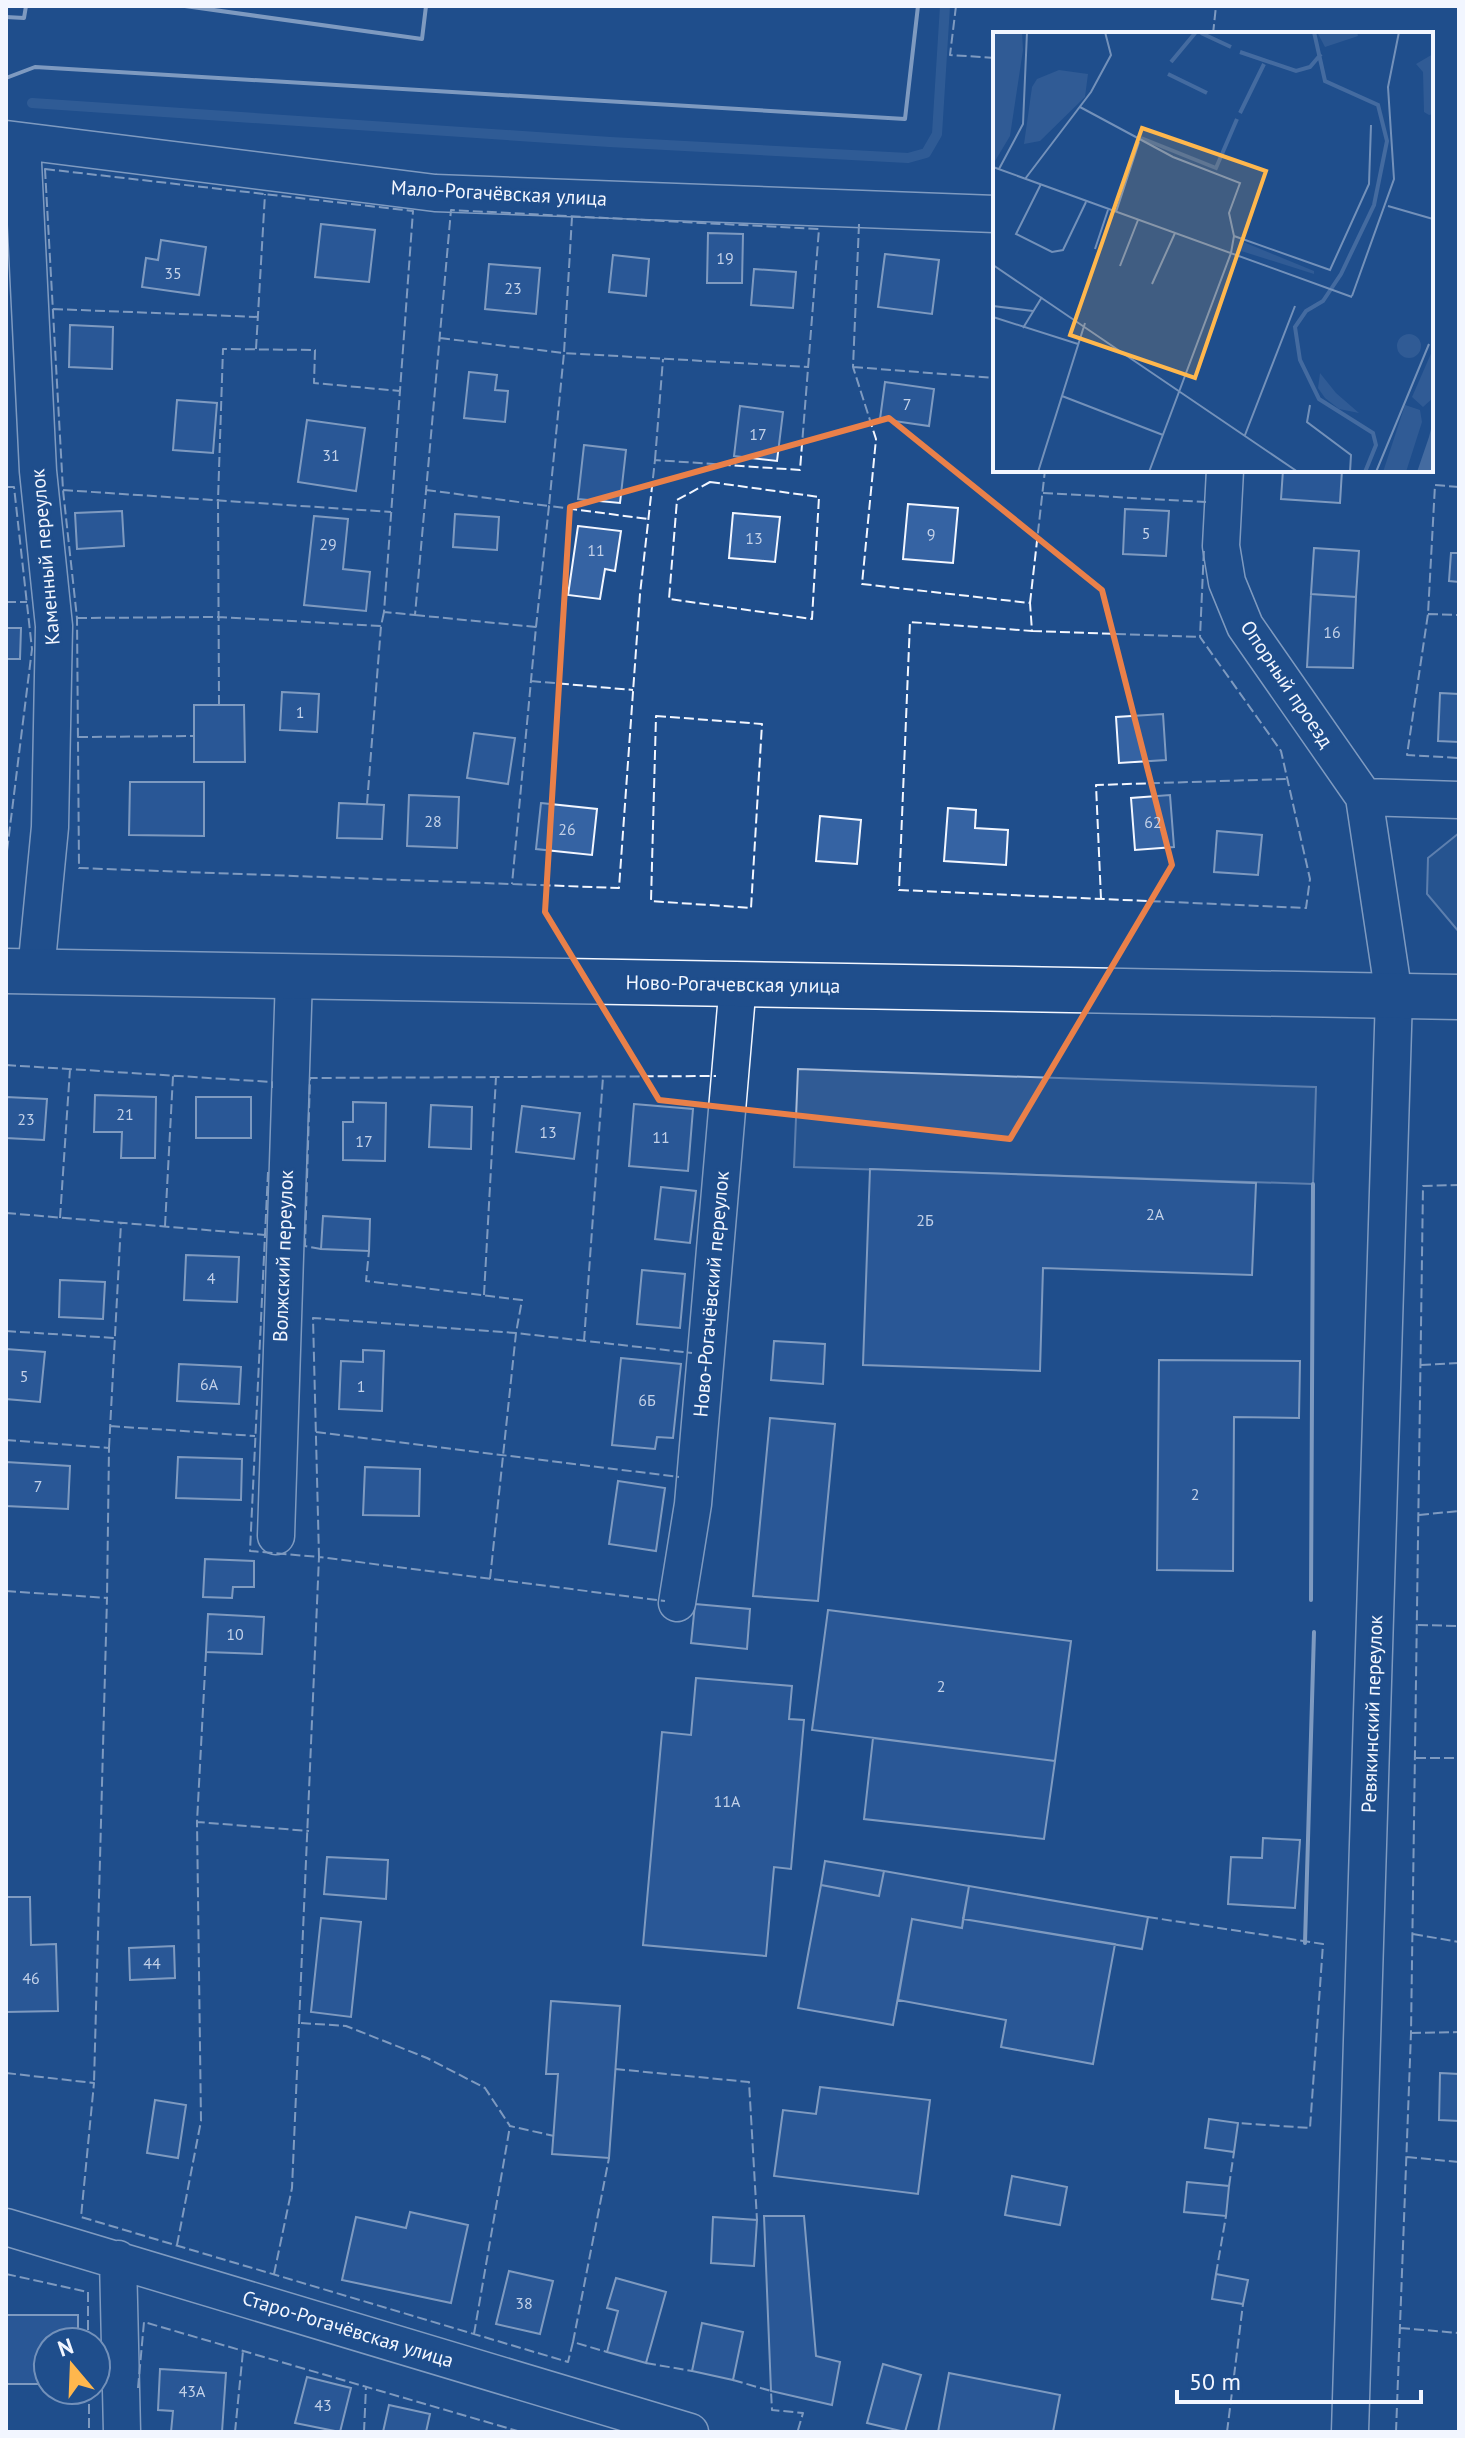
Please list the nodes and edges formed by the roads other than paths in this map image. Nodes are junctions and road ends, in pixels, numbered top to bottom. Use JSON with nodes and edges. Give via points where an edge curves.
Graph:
{"nodes":[{"id":1,"x":14,"y":140,"type":"edge"},
{"id":2,"x":993,"y":214,"type":"edge"},
{"id":3,"x":1225,"y":472,"type":"edge"},
{"id":4,"x":1364,"y":797,"type":"junction"},
{"id":5,"x":1459,"y":800,"type":"edge"},
{"id":6,"x":21,"y":971,"type":"edge"},
{"id":7,"x":294,"y":977,"type":"junction"},
{"id":8,"x":738,"y":983,"type":"junction"},
{"id":9,"x":1394,"y":996,"type":"junction"},
{"id":10,"x":1459,"y":997,"type":"edge"},
{"id":11,"x":276,"y":1536,"type":"dead end"},
{"id":12,"x":677,"y":1603,"type":"dead end"},
{"id":13,"x":6,"y":2227,"type":"edge"},
{"id":14,"x":118,"y":2259,"type":"junction"},
{"id":15,"x":122,"y":2432,"type":"edge"},
{"id":16,"x":690,"y":2432,"type":"edge"},
{"id":17,"x":1350,"y":2432,"type":"edge"}],
"edges":[{"from":1,"to":2,"type":"street","name":"Мало-Рогачёвская улица","via":[[435,193]]},
{"from":1,"to":6,"type":"street","name":"Каменный переулок","via":[[54,626],[50,827]]},
{"from":3,"to":4,"type":"street","name":"Опорный проезд","via":[[1221,546],[1227,582],[1245,626]]},
{"from":4,"to":5,"type":"street"},
{"from":4,"to":9,"type":"street","name":"Ревякинский переулок"},
{"from":6,"to":7,"type":"main road","name":"Ново-Рогачевская улица"},
{"from":7,"to":8,"type":"main road","name":"Ново-Рогачевская улица"},
{"from":7,"to":11,"type":"street","name":"Волжский переулок"},
{"from":8,"to":9,"type":"main road","name":"Ново-Рогачевская улица"},
{"from":8,"to":12,"type":"street","name":"Ново-Рогачёвский переулок","via":[[693,1504]]},
{"from":9,"to":10,"type":"main road","name":"Ново-Рогачевская улица"},
{"from":9,"to":17,"type":"street","name":"Ревякинский переулок"},
{"from":13,"to":14,"type":"street","name":"Старо-Рогачёвская улица"},
{"from":14,"to":15,"type":"street"},
{"from":14,"to":16,"type":"street","name":"Старо-Рогачёвская улица"}]}
